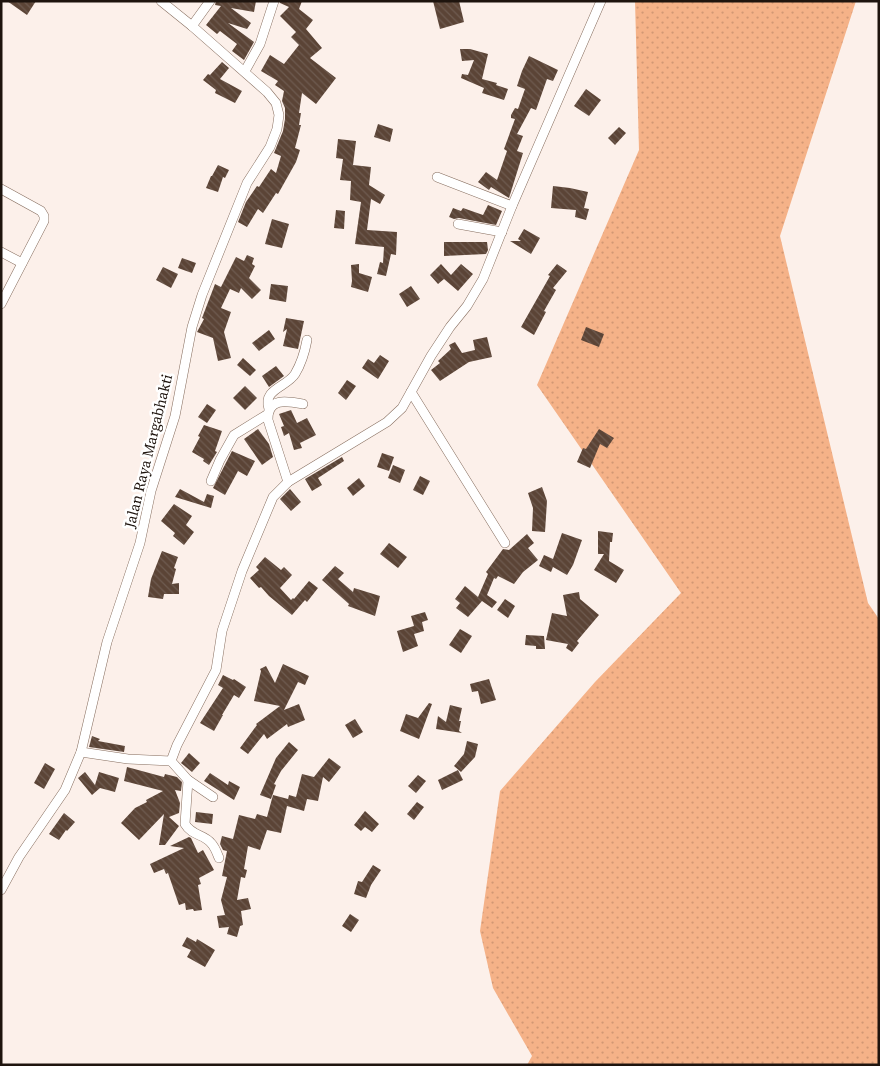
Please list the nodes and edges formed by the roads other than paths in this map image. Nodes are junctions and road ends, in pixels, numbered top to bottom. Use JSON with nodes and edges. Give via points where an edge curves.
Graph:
{"nodes":[{"id":1,"x":161,"y":1,"type":"edge"},
{"id":2,"x":210,"y":1,"type":"edge"},
{"id":3,"x":274,"y":1,"type":"edge"},
{"id":4,"x":590,"y":1,"type":"edge"},
{"id":5,"x":600,"y":4,"type":"edge"},
{"id":6,"x":192,"y":26,"type":"junction"},
{"id":7,"x":245,"y":71,"type":"junction"},
{"id":8,"x":437,"y":177,"type":"dead end"},
{"id":9,"x":1,"y":189,"type":"edge"},
{"id":10,"x":512,"y":206,"type":"junction"},
{"id":11,"x":458,"y":224,"type":"dead end"},
{"id":12,"x":502,"y":232,"type":"junction"},
{"id":13,"x":1,"y":252,"type":"edge"},
{"id":14,"x":22,"y":263,"type":"junction"},
{"id":15,"x":1,"y":304,"type":"edge"},
{"id":16,"x":307,"y":340,"type":"dead end"},
{"id":17,"x":411,"y":392,"type":"junction"},
{"id":18,"x":303,"y":404,"type":"dead end"},
{"id":19,"x":268,"y":412,"type":"junction"},
{"id":20,"x":211,"y":481,"type":"dead end"},
{"id":21,"x":288,"y":482,"type":"junction"},
{"id":22,"x":505,"y":543,"type":"dead end"},
{"id":23,"x":80,"y":752,"type":"junction"},
{"id":24,"x":171,"y":761,"type":"junction"},
{"id":25,"x":188,"y":780,"type":"junction"},
{"id":26,"x":213,"y":797,"type":"dead end"},
{"id":27,"x":219,"y":858,"type":"dead end"},
{"id":28,"x":1,"y":890,"type":"edge"}],
"edges":[{"from":1,"to":6,"type":"street","name":"Jalan Raya Margabhakti"},
{"from":2,"to":6,"type":"street"},
{"from":3,"to":7,"type":"street","via":[[260,44]]},
{"from":4,"to":5,"type":"street"},
{"from":5,"to":10,"type":"street"},
{"from":6,"to":7,"type":"street","name":"Jalan Raya Margabhakti"},
{"from":7,"to":23,"type":"street","name":"Jalan Raya Margabhakti","via":[[276,103],[280,115],[277,129],[247,183],[202,295],[192,327],[174,416],[150,491],[140,544],[107,642]]},
{"from":8,"to":10,"type":"street"},
{"from":9,"to":14,"type":"street","via":[[28,202],[44,216]]},
{"from":10,"to":12,"type":"street"},
{"from":11,"to":12,"type":"street"},
{"from":12,"to":17,"type":"street","via":[[483,279]]},
{"from":13,"to":14,"type":"street"},
{"from":14,"to":15,"type":"street"},
{"from":16,"to":19,"type":"street","via":[[296,374],[270,394]]},
{"from":17,"to":21,"type":"street","via":[[402,408],[387,422]]},
{"from":17,"to":22,"type":"street"},
{"from":18,"to":19,"type":"street","via":[[281,401]]},
{"from":19,"to":20,"type":"street","via":[[234,435]]},
{"from":19,"to":21,"type":"street"},
{"from":21,"to":24,"type":"street","via":[[273,497],[250,551],[222,631],[216,670]]},
{"from":23,"to":24,"type":"street"},
{"from":23,"to":28,"type":"street","name":"Jalan Raya Margabhakti","via":[[65,790],[19,857]]},
{"from":24,"to":25,"type":"street"},
{"from":25,"to":26,"type":"street"},
{"from":25,"to":27,"type":"street","via":[[185,824],[188,830],[211,842]]}]}
